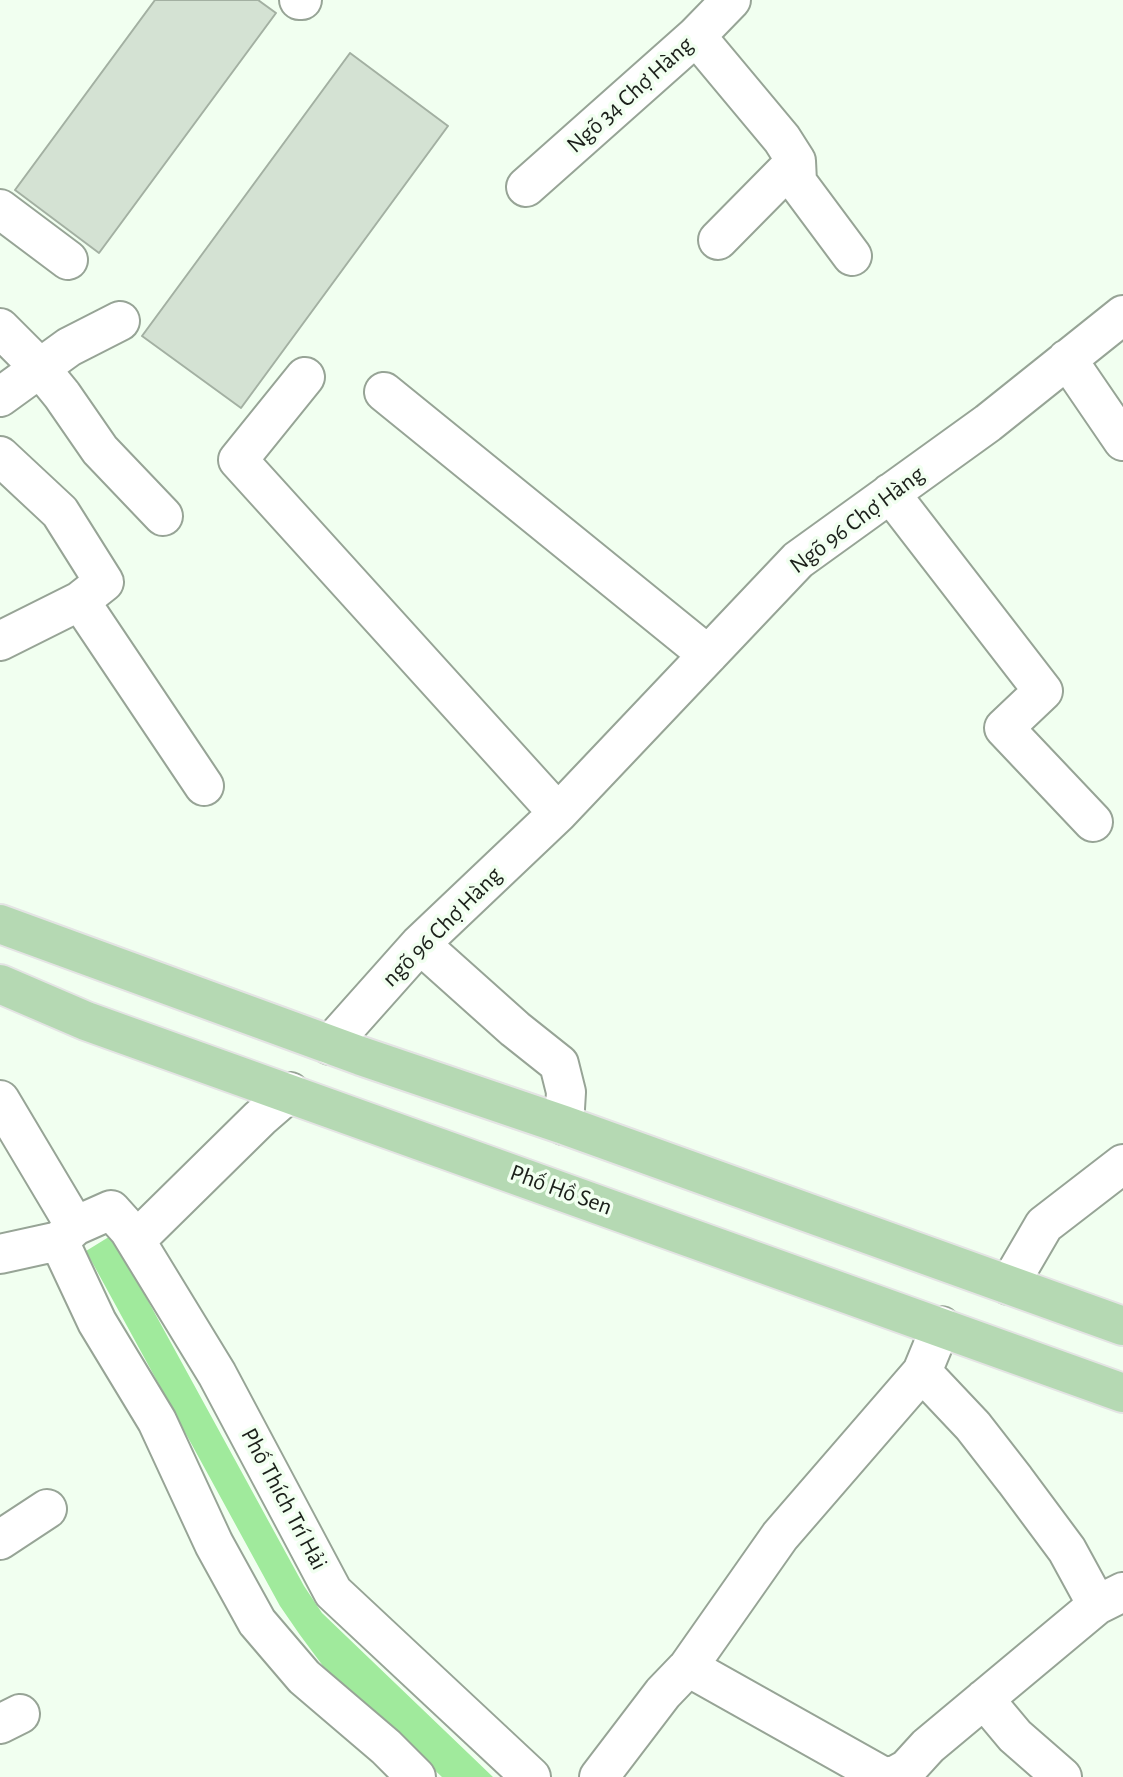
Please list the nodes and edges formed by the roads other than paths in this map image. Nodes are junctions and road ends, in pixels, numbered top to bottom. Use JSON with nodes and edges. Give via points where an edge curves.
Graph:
{"nodes":[{"id":1,"x":731,"y":0,"type":"edge"},
{"id":2,"x":696,"y":36,"type":"junction"},
{"id":3,"x":796,"y":161,"type":"junction"},
{"id":4,"x":526,"y":187,"type":"dead end"},
{"id":5,"x":0,"y":209,"type":"edge"},
{"id":6,"x":718,"y":240,"type":"dead end"},
{"id":7,"x":852,"y":256,"type":"dead end"},
{"id":8,"x":68,"y":260,"type":"dead end"},
{"id":9,"x":1123,"y":315,"type":"edge"},
{"id":10,"x":120,"y":321,"type":"dead end"},
{"id":11,"x":0,"y":328,"type":"edge"},
{"id":12,"x":1067,"y":359,"type":"junction"},
{"id":13,"x":40,"y":368,"type":"junction"},
{"id":14,"x":304,"y":377,"type":"dead end"},
{"id":15,"x":384,"y":392,"type":"dead end"},
{"id":16,"x":0,"y":397,"type":"edge"},
{"id":17,"x":1123,"y":442,"type":"edge"},
{"id":18,"x":0,"y":456,"type":"edge"},
{"id":19,"x":890,"y":493,"type":"junction"},
{"id":20,"x":163,"y":516,"type":"dead end"},
{"id":21,"x":80,"y":601,"type":"junction"},
{"id":22,"x":0,"y":641,"type":"edge"},
{"id":23,"x":708,"y":655,"type":"junction"},
{"id":24,"x":204,"y":786,"type":"dead end"},
{"id":25,"x":558,"y":813,"type":"junction"},
{"id":26,"x":1093,"y":822,"type":"dead end"},
{"id":27,"x":0,"y":924,"type":"edge"},
{"id":28,"x":420,"y":944,"type":"junction"},
{"id":29,"x":0,"y":985,"type":"edge"},
{"id":30,"x":330,"y":1045,"type":"junction"},
{"id":31,"x":290,"y":1092,"type":"junction"},
{"id":32,"x":0,"y":1100,"type":"edge"},
{"id":33,"x":564,"y":1125,"type":"junction"},
{"id":34,"x":1123,"y":1164,"type":"edge"},
{"id":35,"x":67,"y":1233,"type":"junction"},
{"id":36,"x":136,"y":1240,"type":"junction"},
{"id":37,"x":0,"y":1254,"type":"edge"},
{"id":38,"x":1009,"y":1285,"type":"junction"},
{"id":39,"x":941,"y":1326,"type":"junction"},
{"id":40,"x":1123,"y":1326,"type":"edge"},
{"id":41,"x":922,"y":1372,"type":"junction"},
{"id":42,"x":1123,"y":1392,"type":"edge"},
{"id":43,"x":47,"y":1509,"type":"dead end"},
{"id":44,"x":0,"y":1540,"type":"edge"},
{"id":45,"x":1110,"y":1599,"type":"edge"},
{"id":46,"x":688,"y":1667,"type":"junction"},
{"id":47,"x":984,"y":1699,"type":"junction"},
{"id":48,"x":416,"y":1777,"type":"edge"},
{"id":49,"x":531,"y":1777,"type":"edge"},
{"id":50,"x":599,"y":1777,"type":"edge"},
{"id":51,"x":1062,"y":1777,"type":"edge"}],
"edges":[{"from":1,"to":2,"type":"street","name":"Ngõ 34 Chợ Hàng"},
{"from":2,"to":3,"type":"street"},
{"from":2,"to":4,"type":"street","name":"Ngõ 34 Chợ Hàng"},
{"from":3,"to":6,"type":"street"},
{"from":3,"to":7,"type":"street","via":[[797,182]]},
{"from":5,"to":8,"type":"street"},
{"from":9,"to":12,"type":"street","name":"Ngõ 96 Chợ Hàng"},
{"from":10,"to":13,"type":"street"},
{"from":11,"to":13,"type":"street"},
{"from":12,"to":17,"type":"street"},
{"from":12,"to":19,"type":"street","name":"Ngõ 96 Chợ Hàng"},
{"from":13,"to":16,"type":"street"},
{"from":13,"to":20,"type":"street","via":[[100,450]]},
{"from":14,"to":25,"type":"street","via":[[239,460]]},
{"from":15,"to":23,"type":"street"},
{"from":18,"to":21,"type":"street","via":[[60,512],[104,582]]},
{"from":19,"to":23,"type":"street","name":"Ngõ 96 Chợ Hàng","via":[[798,560]]},
{"from":19,"to":26,"type":"street","via":[[1043,691],[1004,728]]},
{"from":21,"to":22,"type":"street"},
{"from":21,"to":24,"type":"street"},
{"from":23,"to":25,"type":"street","name":"Ngõ 96 Chợ Hàng"},
{"from":25,"to":28,"type":"street","name":"ngõ 96 Chợ Hàng"},
{"from":27,"to":30,"type":"main road"},
{"from":28,"to":30,"type":"street","name":"ngõ 96 Chợ Hàng"},
{"from":28,"to":33,"type":"street","via":[[559,1064],[566,1092]]},
{"from":29,"to":31,"type":"main road","name":"Phố Hồ Sen","via":[[86,1021]]},
{"from":30,"to":33,"type":"main road"},
{"from":31,"to":36,"type":"street"},
{"from":31,"to":39,"type":"main road","name":"Phố Hồ Sen"},
{"from":32,"to":35,"type":"street"},
{"from":33,"to":38,"type":"main road"},
{"from":34,"to":38,"type":"street","via":[[1044,1225]]},
{"from":35,"to":36,"type":"street","name":"Phố Thích Trí Hải","via":[[111,1210]]},
{"from":35,"to":37,"type":"street"},
{"from":35,"to":48,"type":"street","via":[[97,1322],[157,1421],[214,1544],[257,1622],[304,1677]]},
{"from":36,"to":49,"type":"street","name":"Phố Thích Trí Hải","via":[[218,1374],[333,1592]]},
{"from":38,"to":40,"type":"main road"},
{"from":39,"to":41,"type":"street"},
{"from":39,"to":42,"type":"main road","name":"Phố Hồ Sen"},
{"from":41,"to":45,"type":"street","via":[[973,1426]]},
{"from":41,"to":46,"type":"street","via":[[780,1536]]},
{"from":43,"to":44,"type":"street"},
{"from":45,"to":47,"type":"street"},
{"from":46,"to":47,"type":"street","via":[[884,1777],[907,1769]]},
{"from":46,"to":50,"type":"street"},
{"from":47,"to":51,"type":"street","via":[[1015,1736]]}]}
